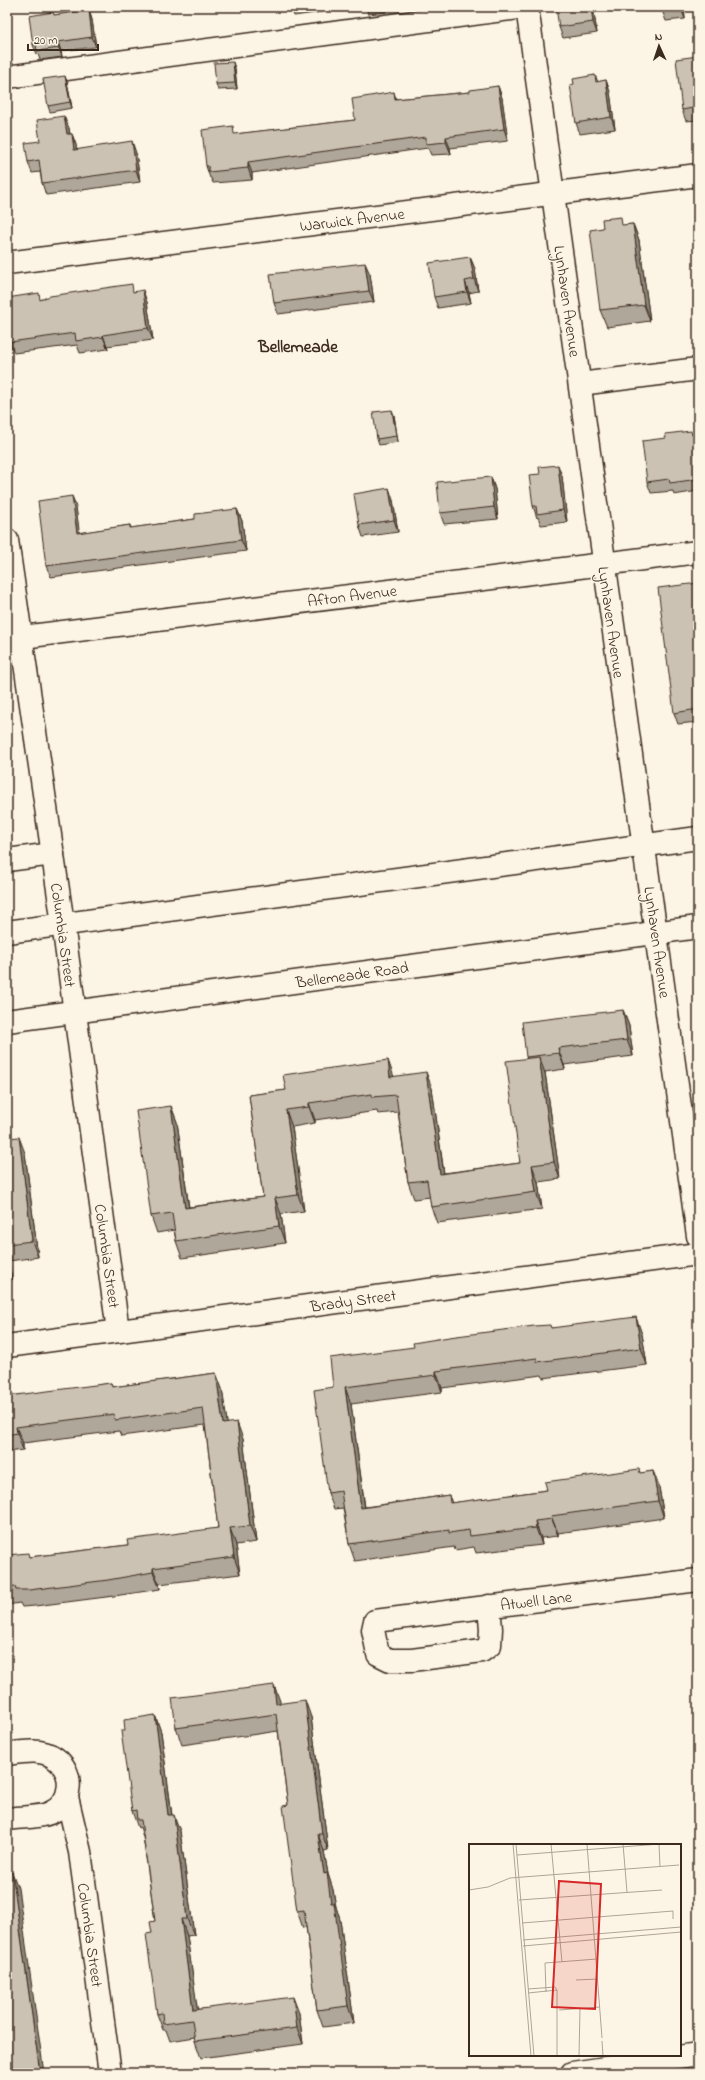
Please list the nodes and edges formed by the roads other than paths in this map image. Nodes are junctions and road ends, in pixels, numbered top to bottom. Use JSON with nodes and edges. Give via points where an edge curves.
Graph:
{"nodes":[{"id":1,"x":527,"y":7,"type":"edge"},
{"id":2,"x":7,"y":77,"type":"edge"},
{"id":3,"x":698,"y":175,"type":"edge"},
{"id":4,"x":553,"y":194,"type":"junction"},
{"id":5,"x":7,"y":264,"type":"edge"},
{"id":6,"x":698,"y":369,"type":"edge"},
{"id":7,"x":580,"y":384,"type":"junction"},
{"id":8,"x":7,"y":540,"type":"edge"},
{"id":9,"x":698,"y":552,"type":"edge"},
{"id":10,"x":604,"y":563,"type":"junction"},
{"id":11,"x":14,"y":638,"type":"edge"},
{"id":12,"x":698,"y":838,"type":"edge"},
{"id":13,"x":645,"y":845,"type":"junction"},
{"id":14,"x":53,"y":854,"type":"junction"},
{"id":15,"x":7,"y":860,"type":"edge"},
{"id":16,"x":63,"y":924,"type":"junction"},
{"id":17,"x":698,"y":927,"type":"edge"},
{"id":18,"x":7,"y":932,"type":"edge"},
{"id":19,"x":656,"y":933,"type":"junction"},
{"id":20,"x":75,"y":1012,"type":"junction"},
{"id":21,"x":7,"y":1022,"type":"edge"},
{"id":22,"x":698,"y":1236,"type":"edge"},
{"id":23,"x":698,"y":1254,"type":"edge"},
{"id":24,"x":118,"y":1331,"type":"junction"},
{"id":25,"x":7,"y":1346,"type":"edge"},
{"id":26,"x":698,"y":1580,"type":"edge"},
{"id":27,"x":488,"y":1606,"type":"junction"},
{"id":28,"x":7,"y":1754,"type":"edge"},
{"id":29,"x":67,"y":1797,"type":"junction"},
{"id":30,"x":7,"y":1819,"type":"edge"},
{"id":31,"x":698,"y":2054,"type":"edge"},
{"id":32,"x":110,"y":2073,"type":"edge"},
{"id":33,"x":572,"y":2073,"type":"edge"}],
"edges":[{"from":1,"to":2,"type":"street"},
{"from":1,"to":4,"type":"street","name":"Lynhaven Avenue"},
{"from":3,"to":4,"type":"street","name":"Warwick Avenue"},
{"from":4,"to":5,"type":"street","name":"Warwick Avenue"},
{"from":4,"to":7,"type":"street","name":"Lynhaven Avenue"},
{"from":6,"to":7,"type":"street"},
{"from":7,"to":10,"type":"street","name":"Lynhaven Avenue"},
{"from":8,"to":11,"type":"street","name":"Columbia Street"},
{"from":9,"to":10,"type":"street","name":"Afton Avenue"},
{"from":10,"to":11,"type":"street","name":"Afton Avenue"},
{"from":10,"to":13,"type":"street","name":"Lynhaven Avenue"},
{"from":11,"to":14,"type":"street","name":"Columbia Street"},
{"from":12,"to":13,"type":"street"},
{"from":13,"to":16,"type":"street"},
{"from":13,"to":19,"type":"street","name":"Lynhaven Avenue"},
{"from":14,"to":15,"type":"street"},
{"from":14,"to":16,"type":"street","name":"Columbia Street"},
{"from":16,"to":18,"type":"street"},
{"from":16,"to":20,"type":"street","name":"Columbia Street"},
{"from":17,"to":19,"type":"street","name":"Bellemeade Road"},
{"from":19,"to":20,"type":"street","name":"Bellemeade Road"},
{"from":19,"to":22,"type":"street","name":"Lynhaven Avenue"},
{"from":20,"to":21,"type":"street","name":"Bellemeade Road"},
{"from":20,"to":24,"type":"street","name":"Columbia Street"},
{"from":23,"to":24,"type":"street","name":"Brady Street"},
{"from":24,"to":25,"type":"street","name":"Brady Street"},
{"from":26,"to":27,"type":"street","name":"Atwell Lane"},
{"from":27,"to":27,"type":"street","name":"Atwell Lane","via":[[374,1620],[373,1630],[378,1654],[390,1660],[412,1660],[482,1651],[490,1645]]},
{"from":28,"to":29,"type":"street","name":"Columbia Street","via":[[28,1751],[54,1757],[65,1767],[69,1781]]},
{"from":29,"to":30,"type":"street","via":[[59,1807],[49,1813]]},
{"from":29,"to":32,"type":"street","name":"Columbia Street","via":[[80,1852]]},
{"from":31,"to":33,"type":"street"}]}
